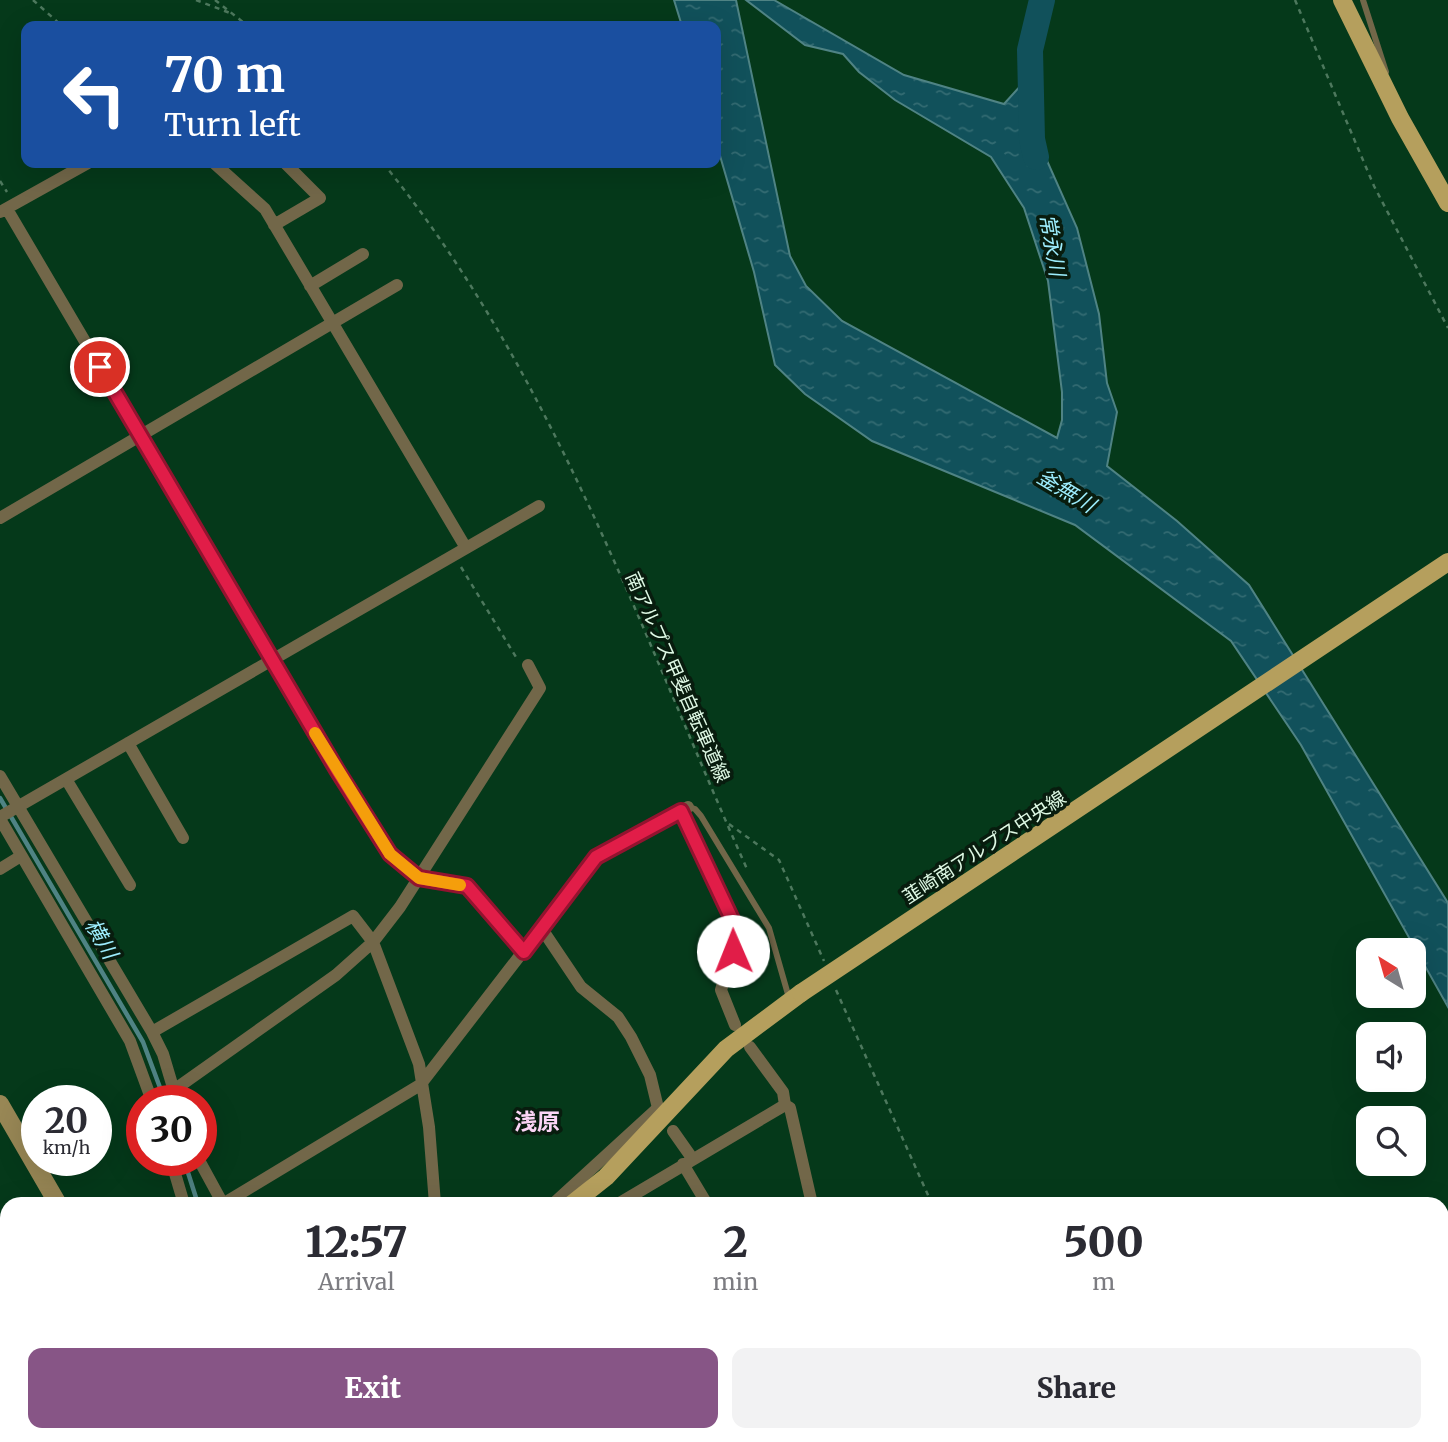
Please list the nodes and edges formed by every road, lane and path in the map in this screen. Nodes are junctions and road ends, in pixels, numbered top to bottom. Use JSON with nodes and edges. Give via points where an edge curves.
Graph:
{"nodes":[{"id":1,"x":33,"y":0,"type":"edge"},
{"id":2,"x":196,"y":0,"type":"edge"},
{"id":3,"x":215,"y":0,"type":"edge"},
{"id":4,"x":1295,"y":0,"type":"edge"},
{"id":5,"x":1342,"y":0,"type":"edge"},
{"id":6,"x":1363,"y":0,"type":"edge"},
{"id":7,"x":233,"y":14,"type":"junction"},
{"id":8,"x":56,"y":21,"type":"edge"},
{"id":9,"x":242,"y":21,"type":"edge"},
{"id":10,"x":1400,"y":118,"type":"junction"},
{"id":11,"x":79,"y":168,"type":"edge"},
{"id":12,"x":220,"y":168,"type":"edge"},
{"id":13,"x":290,"y":168,"type":"edge"},
{"id":14,"x":387,"y":168,"type":"edge"},
{"id":15,"x":1448,"y":203,"type":"edge"},
{"id":16,"x":3,"y":211,"type":"edge"},
{"id":17,"x":274,"y":225,"type":"junction"},
{"id":18,"x":363,"y":254,"type":"dead end"},
{"id":19,"x":397,"y":285,"type":"dead end"},
{"id":20,"x":310,"y":286,"type":"junction"},
{"id":21,"x":332,"y":323,"type":"junction"},
{"id":22,"x":1448,"y":328,"type":"edge"},
{"id":23,"x":140,"y":434,"type":"junction"},
{"id":24,"x":539,"y":506,"type":"dead end"},
{"id":25,"x":0,"y":517,"type":"edge"},
{"id":26,"x":466,"y":548,"type":"junction"},
{"id":27,"x":453,"y":556,"type":"junction"},
{"id":28,"x":1448,"y":562,"type":"edge"},
{"id":29,"x":272,"y":660,"type":"junction"},
{"id":30,"x":528,"y":665,"type":"joint"},
{"id":31,"x":128,"y":743,"type":"junction"},
{"id":32,"x":0,"y":776,"type":"edge"},
{"id":33,"x":66,"y":779,"type":"junction"},
{"id":34,"x":18,"y":807,"type":"junction"},
{"id":35,"x":685,"y":809,"type":"junction"},
{"id":36,"x":0,"y":818,"type":"edge"},
{"id":37,"x":183,"y":838,"type":"dead end"},
{"id":38,"x":21,"y":856,"type":"junction"},
{"id":39,"x":0,"y":869,"type":"edge"},
{"id":40,"x":419,"y":878,"type":"junction"},
{"id":41,"x":130,"y":885,"type":"dead end"},
{"id":42,"x":542,"y":929,"type":"junction"},
{"id":43,"x":373,"y":942,"type":"junction"},
{"id":44,"x":524,"y":952,"type":"junction"},
{"id":45,"x":827,"y":970,"type":"dead end"},
{"id":46,"x":833,"y":982,"type":"dead end"},
{"id":47,"x":795,"y":997,"type":"junction"},
{"id":48,"x":735,"y":1025,"type":"dead end"},
{"id":49,"x":152,"y":1032,"type":"junction"},
{"id":50,"x":750,"y":1047,"type":"dead end"},
{"id":51,"x":146,"y":1085,"type":"edge"},
{"id":52,"x":171,"y":1085,"type":"edge"},
{"id":53,"x":190,"y":1085,"type":"edge"},
{"id":54,"x":420,"y":1085,"type":"junction"},
{"id":55,"x":0,"y":1104,"type":"edge"},
{"id":56,"x":785,"y":1105,"type":"junction"},
{"id":57,"x":673,"y":1131,"type":"dead end"},
{"id":58,"x":687,"y":1161,"type":"junction"},
{"id":59,"x":176,"y":1176,"type":"edge"},
{"id":60,"x":209,"y":1176,"type":"edge"},
{"id":61,"x":54,"y":1197,"type":"edge"},
{"id":62,"x":182,"y":1197,"type":"edge"},
{"id":63,"x":222,"y":1197,"type":"edge"},
{"id":64,"x":236,"y":1197,"type":"edge"},
{"id":65,"x":431,"y":1197,"type":"edge"},
{"id":66,"x":561,"y":1197,"type":"edge"},
{"id":67,"x":581,"y":1197,"type":"edge"},
{"id":68,"x":629,"y":1197,"type":"edge"},
{"id":69,"x":704,"y":1197,"type":"edge"},
{"id":70,"x":810,"y":1197,"type":"edge"},
{"id":71,"x":929,"y":1197,"type":"edge"}],
"edges":[{"from":1,"to":8,"type":"path"},
{"from":2,"to":7,"type":"path"},
{"from":3,"to":7,"type":"path"},
{"from":4,"to":22,"type":"path","via":[[1374,186]]},
{"from":5,"to":10,"type":"main road"},
{"from":6,"to":10,"type":"lane"},
{"from":7,"to":9,"type":"path"},
{"from":10,"to":15,"type":"main road"},
{"from":11,"to":16,"type":"street"},
{"from":12,"to":17,"type":"street","via":[[265,209]]},
{"from":13,"to":17,"type":"street","via":[[320,198]]},
{"from":14,"to":45,"type":"path","name":"南アルプス甲斐自転車道線","via":[[428,218],[507,345],[559,440],[726,822],[779,860]]},
{"from":16,"to":23,"type":"street"},
{"from":17,"to":20,"type":"street"},
{"from":18,"to":20,"type":"street"},
{"from":19,"to":21,"type":"street"},
{"from":20,"to":21,"type":"street"},
{"from":21,"to":23,"type":"street"},
{"from":21,"to":26,"type":"street"},
{"from":23,"to":25,"type":"street"},
{"from":23,"to":29,"type":"street"},
{"from":24,"to":26,"type":"street"},
{"from":26,"to":27,"type":"street"},
{"from":27,"to":29,"type":"street"},
{"from":27,"to":30,"type":"path","via":[[520,664]]},
{"from":28,"to":47,"type":"main road","name":"韮崎南アルプス中央線","bridge":true},
{"from":29,"to":31,"type":"street"},
{"from":29,"to":40,"type":"street","via":[[372,829],[390,854]]},
{"from":30,"to":40,"type":"street","via":[[540,688]]},
{"from":31,"to":33,"type":"street"},
{"from":31,"to":37,"type":"street"},
{"from":32,"to":34,"type":"street"},
{"from":33,"to":34,"type":"street"},
{"from":33,"to":41,"type":"street"},
{"from":34,"to":36,"type":"street"},
{"from":34,"to":49,"type":"street"},
{"from":35,"to":42,"type":"street","via":[[596,857]]},
{"from":35,"to":47,"type":"lane","via":[[695,809],[701,816],[769,928]]},
{"from":35,"to":48,"type":"street","via":[[738,932],[722,990]]},
{"from":36,"to":38,"type":"street"},
{"from":38,"to":39,"type":"street"},
{"from":38,"to":51,"type":"street","via":[[130,1041]]},
{"from":40,"to":43,"type":"street"},
{"from":40,"to":44,"type":"street","via":[[467,886]]},
{"from":42,"to":44,"type":"street"},
{"from":42,"to":66,"type":"street","via":[[581,987],[618,1017],[631,1037],[650,1076],[658,1108]]},
{"from":43,"to":49,"type":"street","via":[[353,916]]},
{"from":43,"to":53,"type":"street"},
{"from":43,"to":54,"type":"street","via":[[418,1065]]},
{"from":44,"to":54,"type":"street"},
{"from":46,"to":71,"type":"path"},
{"from":47,"to":67,"type":"main road","name":"韮崎南アルプス中央線","via":[[726,1049],[606,1177]]},
{"from":49,"to":52,"type":"street"},
{"from":50,"to":56,"type":"street","via":[[783,1092]]},
{"from":54,"to":64,"type":"street"},
{"from":54,"to":65,"type":"street","via":[[429,1127]]},
{"from":55,"to":61,"type":"main road"},
{"from":56,"to":58,"type":"street"},
{"from":56,"to":70,"type":"street","via":[[790,1108]]},
{"from":57,"to":58,"type":"street"},
{"from":58,"to":68,"type":"street"},
{"from":58,"to":69,"type":"street"},
{"from":59,"to":62,"type":"street"},
{"from":60,"to":63,"type":"street"}]}
